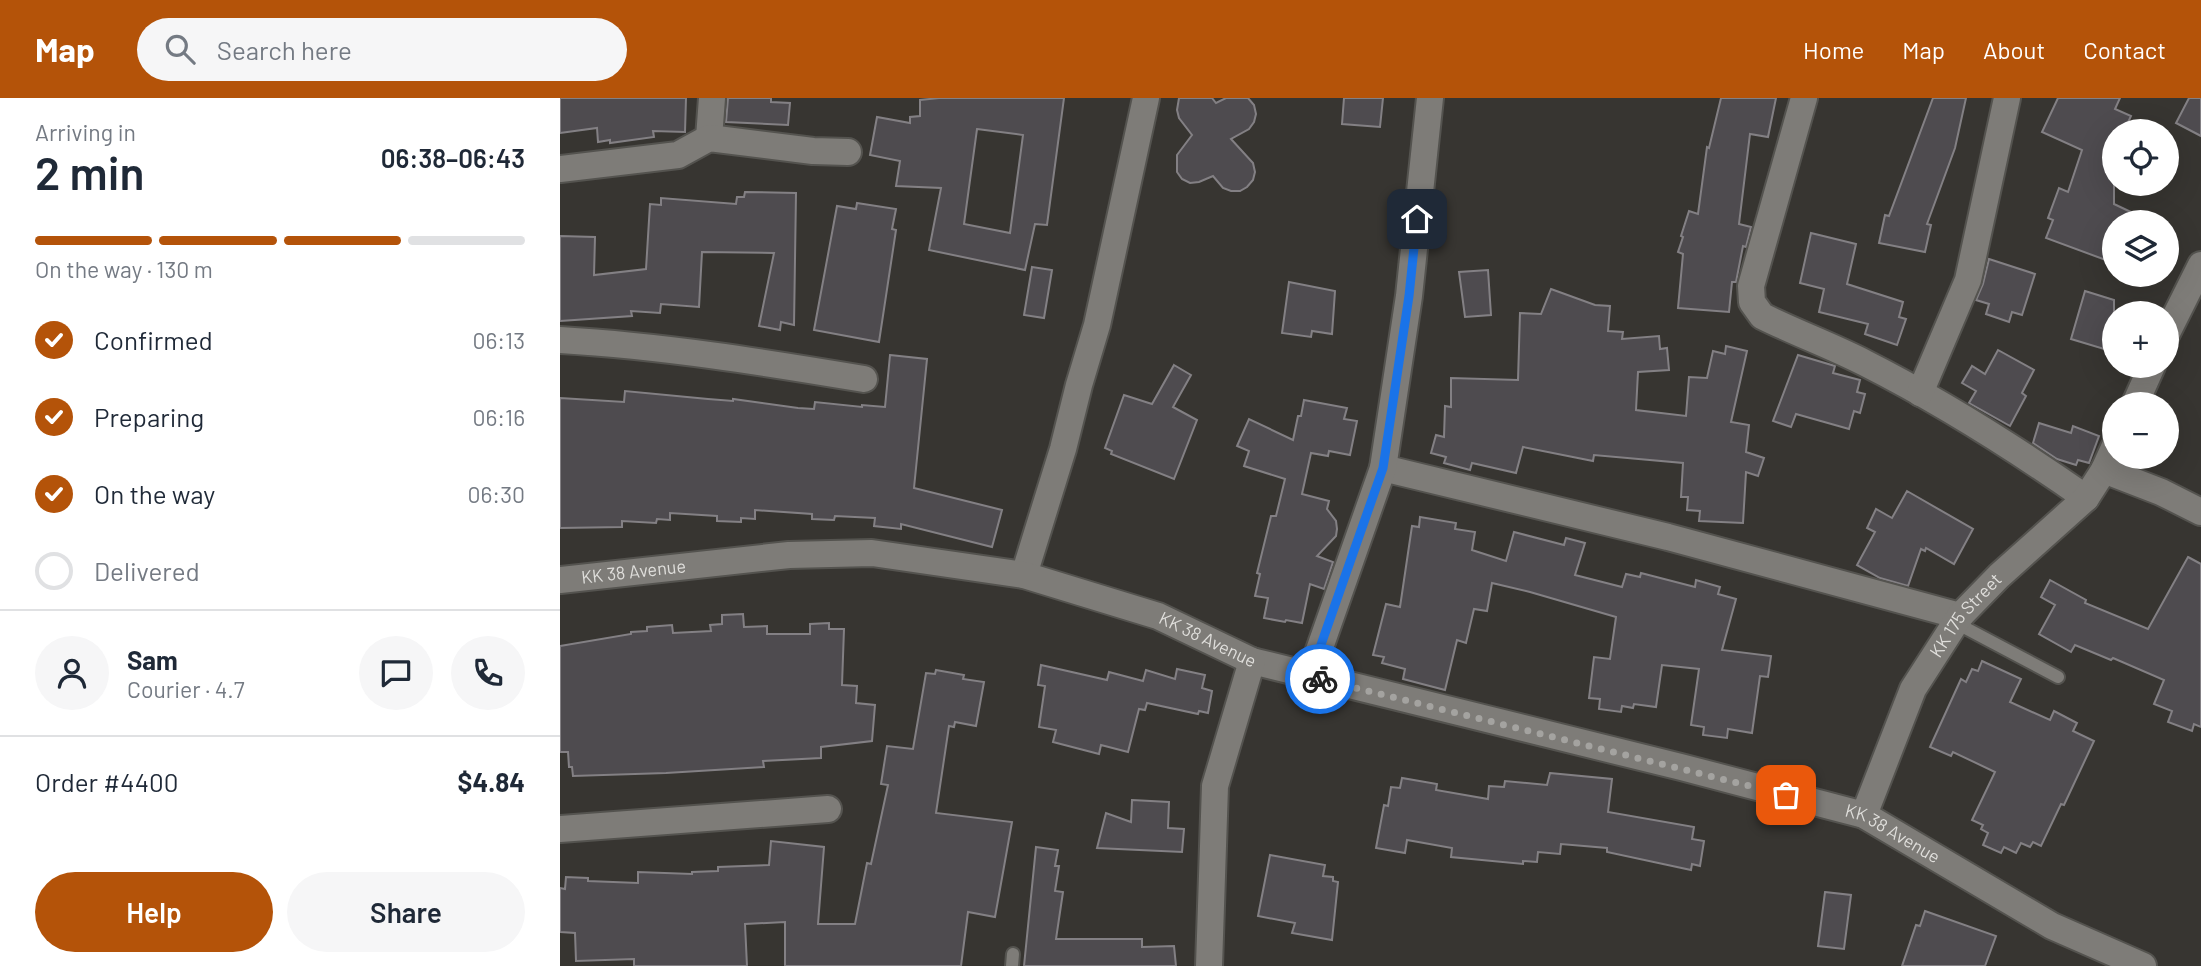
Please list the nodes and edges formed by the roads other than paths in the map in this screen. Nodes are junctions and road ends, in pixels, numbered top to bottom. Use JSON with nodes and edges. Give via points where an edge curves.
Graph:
{"nodes":[{"id":1,"x":712,"y":98,"type":"edge"},
{"id":2,"x":1146,"y":98,"type":"edge"},
{"id":3,"x":1430,"y":98,"type":"edge"},
{"id":4,"x":1804,"y":98,"type":"edge"},
{"id":5,"x":2007,"y":98,"type":"edge"},
{"id":6,"x":709,"y":138,"type":"junction"},
{"id":7,"x":848,"y":152,"type":"dead end"},
{"id":8,"x":560,"y":169,"type":"edge"},
{"id":9,"x":2201,"y":265,"type":"edge"},
{"id":10,"x":2179,"y":309,"type":"edge"},
{"id":11,"x":560,"y":340,"type":"edge"},
{"id":12,"x":864,"y":379,"type":"dead end"},
{"id":13,"x":1920,"y":393,"type":"junction"},
{"id":14,"x":1383,"y":468,"type":"junction"},
{"id":15,"x":2103,"y":469,"type":"edge"},
{"id":16,"x":2125,"y":469,"type":"edge"},
{"id":17,"x":2086,"y":498,"type":"junction"},
{"id":18,"x":2201,"y":512,"type":"edge"},
{"id":19,"x":1024,"y":575,"type":"junction"},
{"id":20,"x":560,"y":580,"type":"edge"},
{"id":21,"x":1958,"y":620,"type":"junction"},
{"id":22,"x":1252,"y":661,"type":"junction"},
{"id":23,"x":1310,"y":676,"type":"junction"},
{"id":24,"x":2058,"y":677,"type":"dead end"},
{"id":25,"x":828,"y":809,"type":"dead end"},
{"id":26,"x":1864,"y":815,"type":"junction"},
{"id":27,"x":560,"y":829,"type":"edge"},
{"id":28,"x":1209,"y":966,"type":"edge"},
{"id":29,"x":2143,"y":966,"type":"edge"}],
"edges":[{"from":1,"to":6,"type":"street"},
{"from":2,"to":19,"type":"street","via":[[1097,325]]},
{"from":3,"to":14,"type":"street","via":[[1409,296]]},
{"from":4,"to":13,"type":"street","via":[[1751,286],[1752,302],[1762,316]]},
{"from":5,"to":13,"type":"street","via":[[1968,280]]},
{"from":6,"to":7,"type":"street"},
{"from":6,"to":8,"type":"street","via":[[678,155]]},
{"from":9,"to":10,"type":"street"},
{"from":11,"to":12,"type":"street","via":[[738,358]]},
{"from":13,"to":17,"type":"street"},
{"from":14,"to":21,"type":"street","via":[[1668,537]]},
{"from":14,"to":23,"type":"street"},
{"from":15,"to":17,"type":"street","name":"KK 175 Street"},
{"from":16,"to":18,"type":"street"},
{"from":17,"to":21,"type":"street","name":"KK 175 Street","via":[[1999,576]]},
{"from":19,"to":20,"type":"street","name":"KK 38 Avenue","via":[[872,553],[789,555]]},
{"from":19,"to":22,"type":"street","name":"KK 38 Avenue","via":[[1158,616]]},
{"from":21,"to":24,"type":"lane"},
{"from":21,"to":26,"type":"street","name":"KK 175 Street","via":[[1913,690]]},
{"from":22,"to":23,"type":"street","name":"KK 38 Avenue"},
{"from":22,"to":28,"type":"street","via":[[1215,786]]},
{"from":23,"to":26,"type":"street","name":"KK 38 Avenue"},
{"from":25,"to":27,"type":"street"},
{"from":26,"to":29,"type":"street","name":"KK 38 Avenue","via":[[2052,926]]}]}
